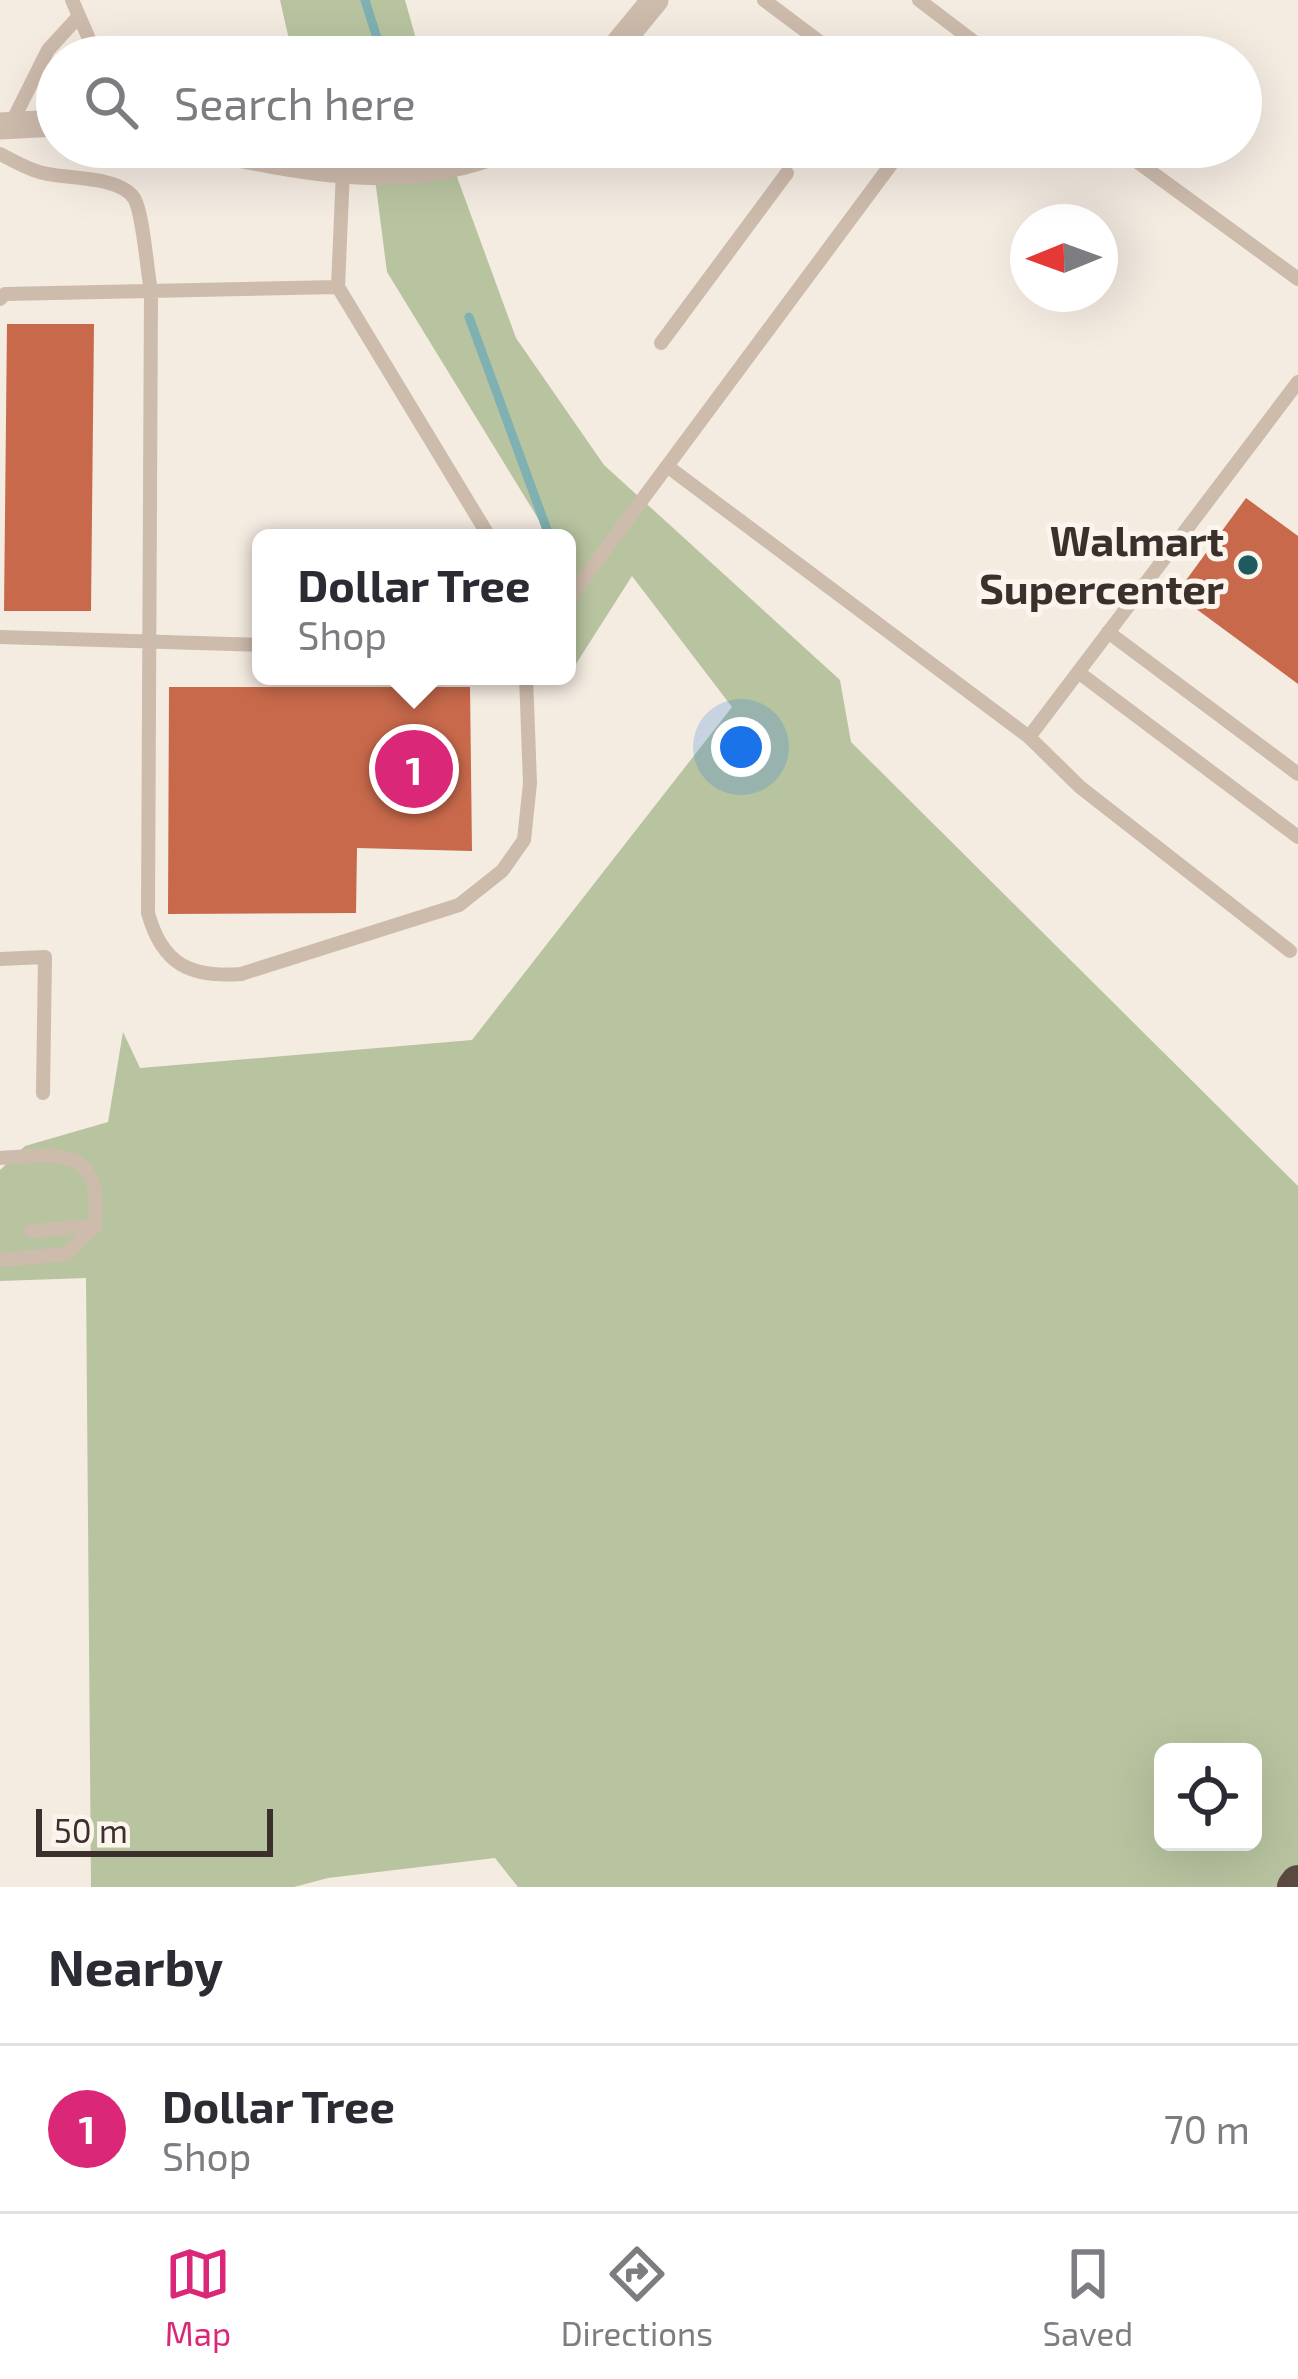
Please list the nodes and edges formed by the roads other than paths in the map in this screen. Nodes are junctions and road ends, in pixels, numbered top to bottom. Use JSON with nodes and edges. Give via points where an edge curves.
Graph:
{"nodes":[{"id":1,"x":72,"y":0,"type":"edge"},
{"id":2,"x":655,"y":0,"type":"edge"},
{"id":3,"x":764,"y":0,"type":"edge"},
{"id":4,"x":919,"y":0,"type":"edge"},
{"id":5,"x":79,"y":16,"type":"junction"},
{"id":6,"x":61,"y":36,"type":"edge"},
{"id":7,"x":88,"y":36,"type":"edge"},
{"id":8,"x":625,"y":36,"type":"edge"},
{"id":9,"x":812,"y":36,"type":"edge"},
{"id":10,"x":962,"y":36,"type":"edge"},
{"id":11,"x":36,"y":71,"type":"edge"},
{"id":12,"x":36,"y":124,"type":"edge"},
{"id":13,"x":6,"y":125,"type":"edge"},
{"id":14,"x":0,"y":154,"type":"edge"},
{"id":15,"x":309,"y":168,"type":"edge"},
{"id":16,"x":451,"y":168,"type":"edge"},
{"id":17,"x":888,"y":168,"type":"edge"},
{"id":18,"x":1146,"y":168,"type":"edge"},
{"id":19,"x":344,"y":170,"type":"junction"},
{"id":20,"x":787,"y":173,"type":"dead end"},
{"id":21,"x":1298,"y":279,"type":"edge"},
{"id":22,"x":338,"y":287,"type":"junction"},
{"id":23,"x":152,"y":291,"type":"junction"},
{"id":24,"x":3,"y":296,"type":"edge"},
{"id":25,"x":662,"y":343,"type":"dead end"},
{"id":26,"x":1298,"y":382,"type":"edge"},
{"id":27,"x":667,"y":466,"type":"junction"},
{"id":28,"x":485,"y":529,"type":"edge"},
{"id":29,"x":576,"y":589,"type":"edge"},
{"id":30,"x":1108,"y":632,"type":"junction"},
{"id":31,"x":0,"y":638,"type":"edge"},
{"id":32,"x":152,"y":643,"type":"junction"},
{"id":33,"x":252,"y":645,"type":"edge"},
{"id":34,"x":1078,"y":672,"type":"junction"},
{"id":35,"x":526,"y":685,"type":"edge"},
{"id":36,"x":1029,"y":737,"type":"junction"},
{"id":37,"x":1298,"y":774,"type":"edge"},
{"id":38,"x":1298,"y":837,"type":"edge"},
{"id":39,"x":1290,"y":951,"type":"dead end"},
{"id":40,"x":0,"y":958,"type":"edge"},
{"id":41,"x":44,"y":1093,"type":"dead end"},
{"id":42,"x":0,"y":1158,"type":"edge"},
{"id":43,"x":94,"y":1226,"type":"junction"},
{"id":44,"x":31,"y":1231,"type":"dead end"},
{"id":45,"x":0,"y":1260,"type":"edge"}],
"edges":[{"from":1,"to":5,"type":"lane"},
{"from":2,"to":8,"type":"street"},
{"from":3,"to":9,"type":"lane"},
{"from":4,"to":10,"type":"lane"},
{"from":5,"to":6,"type":"lane"},
{"from":5,"to":7,"type":"lane"},
{"from":11,"to":13,"type":"lane"},
{"from":12,"to":13,"type":"street"},
{"from":14,"to":23,"type":"lane","via":[[39,173],[97,180],[134,197]]},
{"from":15,"to":19,"type":"street"},
{"from":16,"to":19,"type":"street"},
{"from":17,"to":27,"type":"lane"},
{"from":18,"to":21,"type":"lane"},
{"from":19,"to":22,"type":"lane"},
{"from":20,"to":25,"type":"lane"},
{"from":22,"to":23,"type":"lane"},
{"from":22,"to":28,"type":"lane"},
{"from":23,"to":24,"type":"lane"},
{"from":23,"to":32,"type":"lane"},
{"from":26,"to":30,"type":"lane"},
{"from":27,"to":29,"type":"lane"},
{"from":27,"to":36,"type":"lane"},
{"from":30,"to":34,"type":"lane"},
{"from":30,"to":37,"type":"lane"},
{"from":31,"to":32,"type":"lane"},
{"from":32,"to":33,"type":"lane"},
{"from":32,"to":35,"type":"lane","via":[[148,914],[155,940],[206,977],[241,974],[459,904],[502,871],[524,840]]},
{"from":34,"to":36,"type":"lane"},
{"from":34,"to":38,"type":"lane"},
{"from":36,"to":39,"type":"lane","via":[[1080,788]]},
{"from":40,"to":41,"type":"lane","via":[[45,957]]},
{"from":42,"to":43,"type":"lane","via":[[77,1161],[98,1194]]},
{"from":43,"to":44,"type":"lane"},
{"from":43,"to":45,"type":"lane","via":[[66,1254]]}]}
